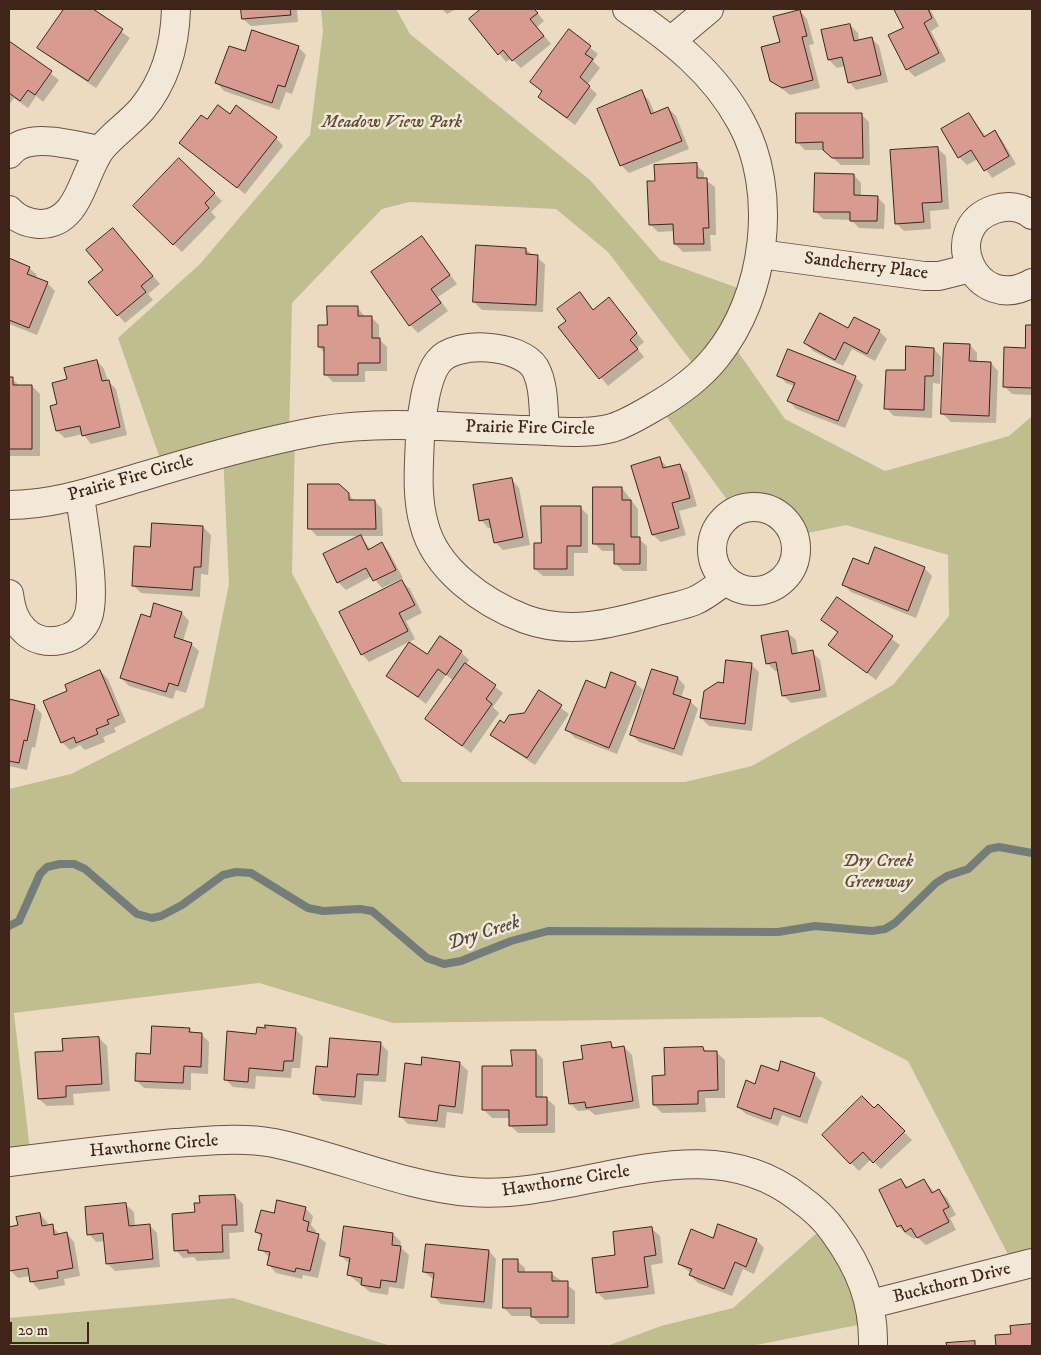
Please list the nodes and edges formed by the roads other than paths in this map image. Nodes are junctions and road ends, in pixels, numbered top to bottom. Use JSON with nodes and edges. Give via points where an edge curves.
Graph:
{"nodes":[{"id":1,"x":176,"y":9,"type":"edge"},
{"id":2,"x":627,"y":9,"type":"edge"},
{"id":3,"x":709,"y":9,"type":"edge"},
{"id":4,"x":672,"y":40,"type":"junction"},
{"id":5,"x":100,"y":150,"type":"junction"},
{"id":6,"x":9,"y":154,"type":"edge"},
{"id":7,"x":9,"y":210,"type":"edge"},
{"id":8,"x":1032,"y":215,"type":"edge"},
{"id":9,"x":760,"y":254,"type":"junction"},
{"id":10,"x":971,"y":268,"type":"junction"},
{"id":11,"x":1032,"y":283,"type":"edge"},
{"id":12,"x":421,"y":426,"type":"junction"},
{"id":13,"x":545,"y":431,"type":"junction"},
{"id":14,"x":80,"y":495,"type":"junction"},
{"id":15,"x":9,"y":505,"type":"edge"},
{"id":16,"x":726,"y":580,"type":"dead end"},
{"id":17,"x":9,"y":594,"type":"edge"},
{"id":18,"x":9,"y":1162,"type":"edge"},
{"id":19,"x":1032,"y":1263,"type":"edge"},
{"id":20,"x":871,"y":1304,"type":"junction"},
{"id":21,"x":874,"y":1346,"type":"edge"}],
"edges":[{"from":1,"to":5,"type":"street","via":[[171,52],[161,78],[143,108]]},
{"from":2,"to":4,"type":"street","name":"Prairie Fire Circle"},
{"from":3,"to":4,"type":"street"},
{"from":4,"to":9,"type":"street","name":"Prairie Fire Circle","via":[[704,70],[746,133],[763,194]]},
{"from":5,"to":6,"type":"street","via":[[35,140],[18,145]]},
{"from":5,"to":7,"type":"street","via":[[73,205],[60,219],[47,224],[33,223]]},
{"from":8,"to":10,"type":"street","via":[[1016,208],[1002,207],[979,218],[966,242]]},
{"from":9,"to":10,"type":"street","name":"Sandcherry Place","via":[[924,276],[939,276]]},
{"from":9,"to":13,"type":"street","name":"Prairie Fire Circle","via":[[735,329],[711,363],[681,391],[613,428],[581,432]]},
{"from":10,"to":11,"type":"street","via":[[979,279],[998,289],[1013,290]]},
{"from":12,"to":13,"type":"street","name":"Prairie Fire Circle"},
{"from":12,"to":13,"type":"street","via":[[429,382],[440,360],[454,350],[478,348],[512,352],[532,365],[541,386]]},
{"from":12,"to":14,"type":"street","name":"Prairie Fire Circle","via":[[341,428],[309,433],[226,452]]},
{"from":12,"to":16,"type":"street","via":[[420,493],[429,538],[442,560],[459,578],[507,611],[554,626],[593,627],[693,601]]},
{"from":14,"to":15,"type":"street","name":"Prairie Fire Circle","via":[[45,503]]},
{"from":14,"to":17,"type":"street","via":[[90,585],[90,609],[86,623],[65,639],[37,640],[17,622]]},
{"from":18,"to":20,"type":"street","name":"Hawthorne Circle","via":[[157,1145],[246,1140],[299,1149],[440,1188],[481,1193],[518,1192],[679,1164],[727,1165],[774,1181],[828,1223],[852,1260]]},
{"from":19,"to":20,"type":"street","name":"Buckthorn Drive"},
{"from":20,"to":21,"type":"street","name":"Hawthorne Circle"}]}
